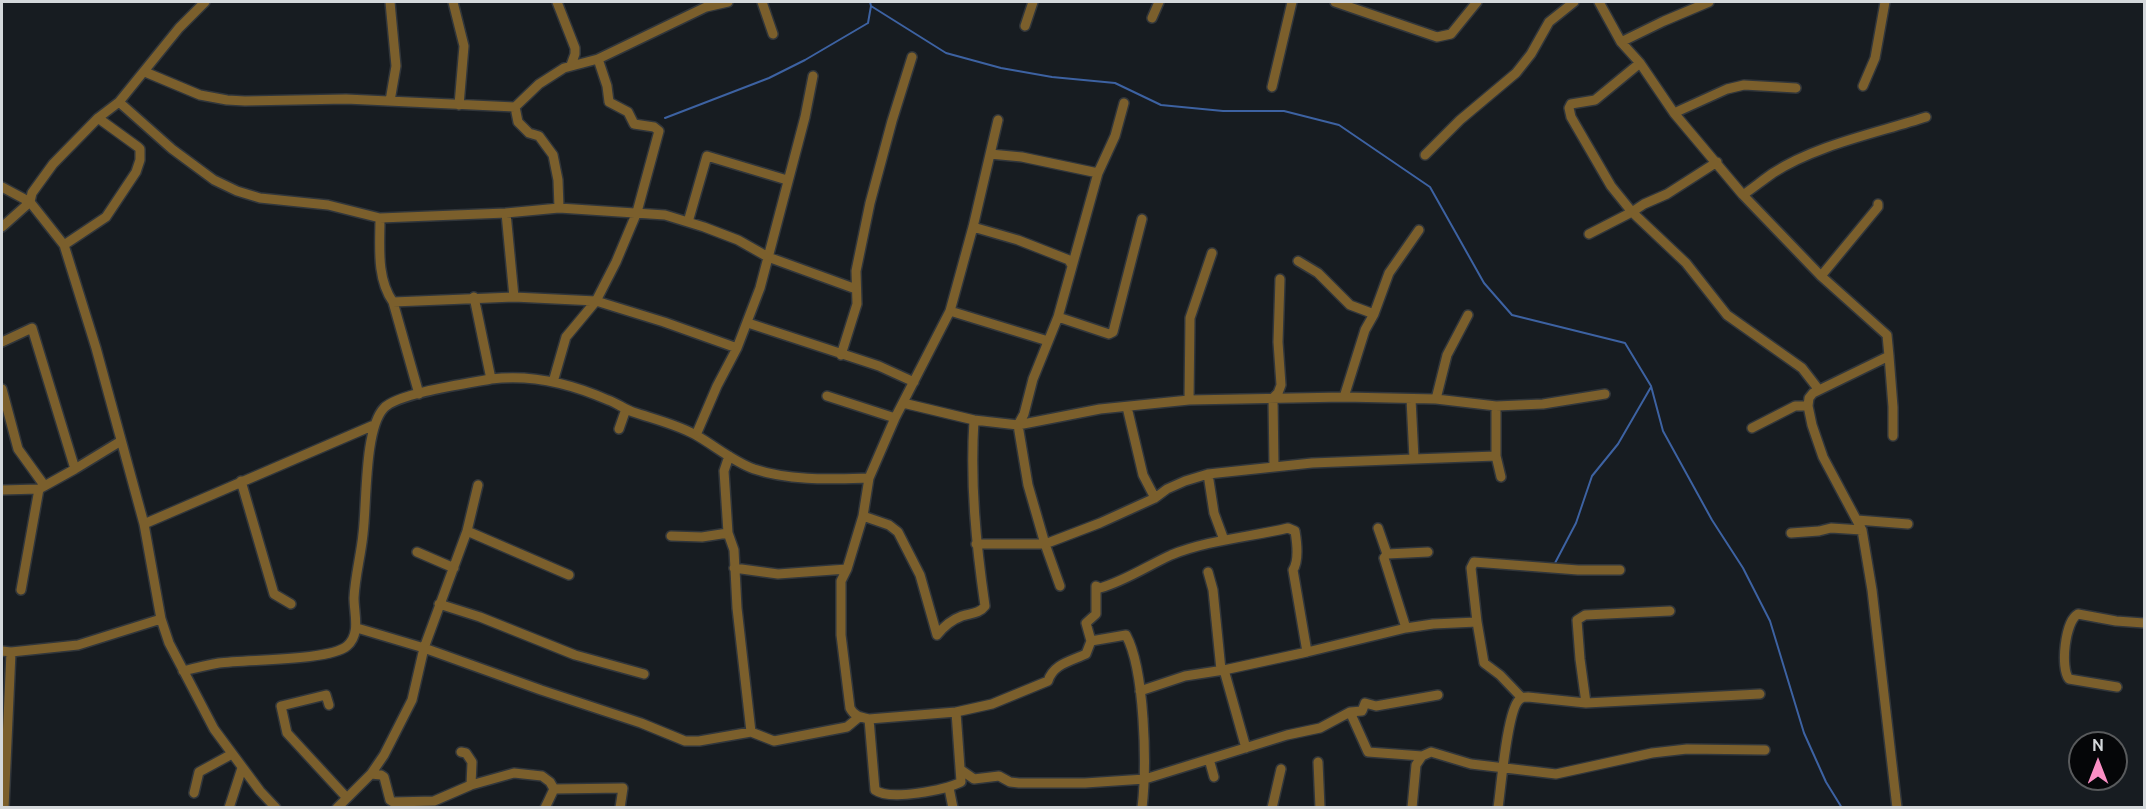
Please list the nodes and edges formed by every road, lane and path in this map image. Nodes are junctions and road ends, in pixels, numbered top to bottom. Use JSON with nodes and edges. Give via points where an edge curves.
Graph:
{"nodes":[{"id":1,"x":390,"y":2,"type":"edge"},
{"id":2,"x":453,"y":2,"type":"edge"},
{"id":3,"x":557,"y":2,"type":"edge"},
{"id":4,"x":728,"y":2,"type":"edge"},
{"id":5,"x":762,"y":2,"type":"edge"},
{"id":6,"x":1033,"y":2,"type":"edge"},
{"id":7,"x":1159,"y":2,"type":"edge"},
{"id":8,"x":1292,"y":2,"type":"edge"},
{"id":9,"x":1335,"y":2,"type":"edge"},
{"id":10,"x":1477,"y":2,"type":"edge"},
{"id":11,"x":1574,"y":2,"type":"edge"},
{"id":12,"x":1599,"y":2,"type":"edge"},
{"id":13,"x":1709,"y":2,"type":"edge"},
{"id":14,"x":1885,"y":2,"type":"edge"},
{"id":15,"x":199,"y":4,"type":"edge"},
{"id":16,"x":1152,"y":18,"type":"dead end"},
{"id":17,"x":1025,"y":26,"type":"dead end"},
{"id":18,"x":773,"y":34,"type":"dead end"},
{"id":19,"x":1621,"y":42,"type":"junction"},
{"id":20,"x":912,"y":57,"type":"dead end"},
{"id":21,"x":598,"y":59,"type":"junction"},
{"id":22,"x":1640,"y":63,"type":"junction"},
{"id":23,"x":571,"y":65,"type":"junction"},
{"id":24,"x":145,"y":72,"type":"junction"},
{"id":25,"x":813,"y":76,"type":"dead end"},
{"id":26,"x":1863,"y":86,"type":"dead end"},
{"id":27,"x":1272,"y":87,"type":"dead end"},
{"id":28,"x":1796,"y":88,"type":"dead end"},
{"id":29,"x":390,"y":100,"type":"junction"},
{"id":30,"x":119,"y":102,"type":"junction"},
{"id":31,"x":1124,"y":103,"type":"dead end"},
{"id":32,"x":459,"y":105,"type":"junction"},
{"id":33,"x":515,"y":107,"type":"junction"},
{"id":34,"x":1674,"y":113,"type":"junction"},
{"id":35,"x":1926,"y":117,"type":"dead end"},
{"id":36,"x":98,"y":118,"type":"junction"},
{"id":37,"x":998,"y":120,"type":"dead end"},
{"id":38,"x":990,"y":154,"type":"junction"},
{"id":39,"x":1425,"y":155,"type":"dead end"},
{"id":40,"x":1717,"y":162,"type":"junction"},
{"id":41,"x":1098,"y":173,"type":"junction"},
{"id":42,"x":787,"y":180,"type":"junction"},
{"id":43,"x":2,"y":187,"type":"edge"},
{"id":44,"x":1743,"y":195,"type":"junction"},
{"id":45,"x":30,"y":202,"type":"junction"},
{"id":46,"x":1878,"y":204,"type":"dead end"},
{"id":47,"x":559,"y":208,"type":"junction"},
{"id":48,"x":637,"y":212,"type":"junction"},
{"id":49,"x":1632,"y":212,"type":"junction"},
{"id":50,"x":506,"y":213,"type":"junction"},
{"id":51,"x":380,"y":218,"type":"junction"},
{"id":52,"x":1142,"y":219,"type":"dead end"},
{"id":53,"x":688,"y":222,"type":"junction"},
{"id":54,"x":2,"y":227,"type":"edge"},
{"id":55,"x":974,"y":227,"type":"junction"},
{"id":56,"x":1419,"y":230,"type":"dead end"},
{"id":57,"x":1589,"y":234,"type":"dead end"},
{"id":58,"x":64,"y":245,"type":"junction"},
{"id":59,"x":1212,"y":253,"type":"dead end"},
{"id":60,"x":768,"y":257,"type":"junction"},
{"id":61,"x":1298,"y":261,"type":"dead end"},
{"id":62,"x":1071,"y":264,"type":"junction"},
{"id":63,"x":1821,"y":276,"type":"junction"},
{"id":64,"x":1280,"y":279,"type":"dead end"},
{"id":65,"x":856,"y":289,"type":"junction"},
{"id":66,"x":474,"y":297,"type":"junction"},
{"id":67,"x":514,"y":297,"type":"junction"},
{"id":68,"x":596,"y":301,"type":"junction"},
{"id":69,"x":393,"y":302,"type":"junction"},
{"id":70,"x":950,"y":311,"type":"junction"},
{"id":71,"x":1374,"y":314,"type":"junction"},
{"id":72,"x":1468,"y":315,"type":"dead end"},
{"id":73,"x":1058,"y":317,"type":"junction"},
{"id":74,"x":748,"y":323,"type":"junction"},
{"id":75,"x":1048,"y":341,"type":"junction"},
{"id":76,"x":2,"y":342,"type":"edge"},
{"id":77,"x":737,"y":348,"type":"junction"},
{"id":78,"x":841,"y":355,"type":"junction"},
{"id":79,"x":1889,"y":356,"type":"junction"},
{"id":80,"x":491,"y":380,"type":"junction"},
{"id":81,"x":553,"y":382,"type":"junction"},
{"id":82,"x":914,"y":382,"type":"junction"},
{"id":83,"x":2,"y":389,"type":"edge"},
{"id":84,"x":1819,"y":390,"type":"junction"},
{"id":85,"x":419,"y":394,"type":"junction"},
{"id":86,"x":1605,"y":394,"type":"dead end"},
{"id":87,"x":827,"y":396,"type":"dead end"},
{"id":88,"x":1344,"y":397,"type":"junction"},
{"id":89,"x":1273,"y":398,"type":"junction"},
{"id":90,"x":1411,"y":399,"type":"junction"},
{"id":91,"x":1436,"y":399,"type":"junction"},
{"id":92,"x":1189,"y":400,"type":"junction"},
{"id":93,"x":903,"y":403,"type":"junction"},
{"id":94,"x":1496,"y":406,"type":"junction"},
{"id":95,"x":1808,"y":406,"type":"junction"},
{"id":96,"x":1127,"y":407,"type":"junction"},
{"id":97,"x":626,"y":409,"type":"junction"},
{"id":98,"x":895,"y":418,"type":"junction"},
{"id":99,"x":974,"y":420,"type":"junction"},
{"id":100,"x":374,"y":425,"type":"junction"},
{"id":101,"x":1018,"y":425,"type":"junction"},
{"id":102,"x":1752,"y":428,"type":"dead end"},
{"id":103,"x":618,"y":429,"type":"dead end"},
{"id":104,"x":696,"y":435,"type":"junction"},
{"id":105,"x":1893,"y":436,"type":"dead end"},
{"id":106,"x":121,"y":441,"type":"junction"},
{"id":107,"x":729,"y":456,"type":"junction"},
{"id":108,"x":1496,"y":456,"type":"junction"},
{"id":109,"x":1414,"y":459,"type":"junction"},
{"id":110,"x":1274,"y":467,"type":"junction"},
{"id":111,"x":75,"y":469,"type":"junction"},
{"id":112,"x":1208,"y":474,"type":"junction"},
{"id":113,"x":1501,"y":477,"type":"dead end"},
{"id":114,"x":869,"y":478,"type":"junction"},
{"id":115,"x":241,"y":482,"type":"junction"},
{"id":116,"x":478,"y":486,"type":"dead end"},
{"id":117,"x":42,"y":487,"type":"junction"},
{"id":118,"x":2,"y":490,"type":"edge"},
{"id":119,"x":1155,"y":498,"type":"junction"},
{"id":120,"x":863,"y":516,"type":"junction"},
{"id":121,"x":1857,"y":520,"type":"junction"},
{"id":122,"x":144,"y":524,"type":"junction"},
{"id":123,"x":1908,"y":524,"type":"dead end"},
{"id":124,"x":1378,"y":528,"type":"dead end"},
{"id":125,"x":1862,"y":530,"type":"junction"},
{"id":126,"x":467,"y":531,"type":"junction"},
{"id":127,"x":728,"y":532,"type":"junction"},
{"id":128,"x":1791,"y":533,"type":"dead end"},
{"id":129,"x":671,"y":536,"type":"dead end"},
{"id":130,"x":1224,"y":540,"type":"junction"},
{"id":131,"x":976,"y":544,"type":"junction"},
{"id":132,"x":1045,"y":544,"type":"junction"},
{"id":133,"x":417,"y":552,"type":"dead end"},
{"id":134,"x":1428,"y":552,"type":"dead end"},
{"id":135,"x":1387,"y":554,"type":"junction"},
{"id":136,"x":454,"y":568,"type":"junction"},
{"id":137,"x":734,"y":568,"type":"junction"},
{"id":138,"x":847,"y":569,"type":"junction"},
{"id":139,"x":1620,"y":570,"type":"dead end"},
{"id":140,"x":1208,"y":572,"type":"dead end"},
{"id":141,"x":569,"y":575,"type":"dead end"},
{"id":142,"x":1060,"y":586,"type":"dead end"},
{"id":143,"x":21,"y":590,"type":"dead end"},
{"id":144,"x":291,"y":604,"type":"dead end"},
{"id":145,"x":439,"y":604,"type":"junction"},
{"id":146,"x":1670,"y":611,"type":"dead end"},
{"id":147,"x":161,"y":619,"type":"junction"},
{"id":148,"x":1477,"y":622,"type":"junction"},
{"id":149,"x":2145,"y":623,"type":"edge"},
{"id":150,"x":357,"y":628,"type":"junction"},
{"id":151,"x":1406,"y":628,"type":"junction"},
{"id":152,"x":1091,"y":641,"type":"junction"},
{"id":153,"x":424,"y":648,"type":"junction"},
{"id":154,"x":6,"y":651,"type":"edge"},
{"id":155,"x":1306,"y":652,"type":"junction"},
{"id":156,"x":1223,"y":670,"type":"junction"},
{"id":157,"x":183,"y":671,"type":"junction"},
{"id":158,"x":644,"y":674,"type":"dead end"},
{"id":159,"x":2117,"y":687,"type":"dead end"},
{"id":160,"x":1140,"y":691,"type":"junction"},
{"id":161,"x":1760,"y":694,"type":"dead end"},
{"id":162,"x":1438,"y":695,"type":"dead end"},
{"id":163,"x":1522,"y":698,"type":"junction"},
{"id":164,"x":1586,"y":703,"type":"junction"},
{"id":165,"x":330,"y":705,"type":"dead end"},
{"id":166,"x":956,"y":712,"type":"junction"},
{"id":167,"x":1350,"y":712,"type":"junction"},
{"id":168,"x":864,"y":718,"type":"junction"},
{"id":169,"x":751,"y":732,"type":"junction"},
{"id":170,"x":1246,"y":748,"type":"junction"},
{"id":171,"x":1764,"y":750,"type":"dead end"},
{"id":172,"x":461,"y":752,"type":"dead end"},
{"id":173,"x":232,"y":754,"type":"junction"},
{"id":174,"x":1422,"y":756,"type":"junction"},
{"id":175,"x":1209,"y":759,"type":"junction"},
{"id":176,"x":1318,"y":762,"type":"dead end"},
{"id":177,"x":242,"y":768,"type":"junction"},
{"id":178,"x":1504,"y":768,"type":"junction"},
{"id":179,"x":1281,"y":769,"type":"dead end"},
{"id":180,"x":961,"y":770,"type":"junction"},
{"id":181,"x":371,"y":774,"type":"junction"},
{"id":182,"x":1214,"y":777,"type":"dead end"},
{"id":183,"x":1145,"y":779,"type":"junction"},
{"id":184,"x":471,"y":785,"type":"junction"},
{"id":185,"x":949,"y":788,"type":"junction"},
{"id":186,"x":554,"y":789,"type":"junction"},
{"id":187,"x":3,"y":791,"type":"edge"},
{"id":188,"x":194,"y":793,"type":"dead end"},
{"id":189,"x":347,"y":798,"type":"junction"},
{"id":190,"x":435,"y":804,"type":"edge"},
{"id":191,"x":4,"y":807,"type":"edge"},
{"id":192,"x":229,"y":807,"type":"edge"},
{"id":193,"x":276,"y":807,"type":"edge"},
{"id":194,"x":337,"y":807,"type":"edge"},
{"id":195,"x":545,"y":807,"type":"edge"},
{"id":196,"x":620,"y":807,"type":"edge"},
{"id":197,"x":953,"y":807,"type":"edge"},
{"id":198,"x":1142,"y":807,"type":"edge"},
{"id":199,"x":1272,"y":807,"type":"edge"},
{"id":200,"x":1320,"y":807,"type":"edge"},
{"id":201,"x":1412,"y":807,"type":"edge"},
{"id":202,"x":1498,"y":807,"type":"edge"},
{"id":203,"x":1897,"y":807,"type":"edge"}],
"edges":[{"from":1,"to":29,"type":"street","via":[[396,66]]},
{"from":2,"to":32,"type":"street","via":[[464,46]]},
{"from":3,"to":23,"type":"street","via":[[575,48]]},
{"from":4,"to":21,"type":"street","via":[[706,7]]},
{"from":5,"to":18,"type":"street"},
{"from":6,"to":17,"type":"street"},
{"from":7,"to":16,"type":"street"},
{"from":8,"to":27,"type":"street"},
{"from":9,"to":10,"type":"street","via":[[1437,37],[1451,34]]},
{"from":11,"to":39,"type":"street","via":[[1549,22],[1516,73]]},
{"from":12,"to":19,"type":"street"},
{"from":13,"to":19,"type":"street"},
{"from":14,"to":26,"type":"street","via":[[1875,58]]},
{"from":15,"to":24,"type":"street"},
{"from":19,"to":22,"type":"street"},
{"from":20,"to":65,"type":"street","via":[[870,203]]},
{"from":21,"to":23,"type":"street"},
{"from":21,"to":48,"type":"street","via":[[609,102],[628,112],[634,124],[659,131]]},
{"from":22,"to":34,"type":"street"},
{"from":22,"to":49,"type":"street","via":[[1595,100],[1570,104],[1569,108],[1570,117],[1611,186]]},
{"from":23,"to":33,"type":"street","via":[[539,84]]},
{"from":24,"to":29,"type":"street","via":[[200,95],[227,100]]},
{"from":24,"to":30,"type":"street"},
{"from":25,"to":42,"type":"street"},
{"from":28,"to":34,"type":"street","via":[[1744,85]]},
{"from":29,"to":32,"type":"street"},
{"from":30,"to":36,"type":"street"},
{"from":30,"to":51,"type":"street","via":[[180,156],[237,191],[260,198],[328,205]]},
{"from":31,"to":41,"type":"street","via":[[1115,136]]},
{"from":32,"to":33,"type":"street"},
{"from":33,"to":47,"type":"street","via":[[519,122],[529,133],[540,136],[553,155]]},
{"from":34,"to":40,"type":"street"},
{"from":35,"to":44,"type":"street","via":[[1843,142],[1791,164]]},
{"from":36,"to":45,"type":"street","via":[[53,164]]},
{"from":36,"to":58,"type":"street","via":[[140,149],[140,160],[106,217]]},
{"from":37,"to":38,"type":"street"},
{"from":38,"to":41,"type":"street"},
{"from":38,"to":55,"type":"street"},
{"from":40,"to":44,"type":"street"},
{"from":40,"to":49,"type":"street"},
{"from":41,"to":62,"type":"street"},
{"from":42,"to":53,"type":"street","via":[[707,156]]},
{"from":42,"to":60,"type":"street"},
{"from":43,"to":45,"type":"street"},
{"from":44,"to":63,"type":"street"},
{"from":45,"to":54,"type":"street"},
{"from":45,"to":58,"type":"street"},
{"from":46,"to":63,"type":"street"},
{"from":47,"to":48,"type":"street"},
{"from":47,"to":50,"type":"street"},
{"from":48,"to":53,"type":"street"},
{"from":48,"to":68,"type":"street"},
{"from":49,"to":57,"type":"street"},
{"from":49,"to":84,"type":"street","via":[[1686,263],[1727,315],[1802,368]]},
{"from":50,"to":51,"type":"street"},
{"from":50,"to":67,"type":"street"},
{"from":51,"to":69,"type":"street","via":[[382,278]]},
{"from":52,"to":73,"type":"street","via":[[1113,332]]},
{"from":53,"to":60,"type":"street","via":[[738,240]]},
{"from":55,"to":62,"type":"street","via":[[1018,240]]},
{"from":55,"to":70,"type":"street"},
{"from":56,"to":71,"type":"street","via":[[1389,273]]},
{"from":58,"to":106,"type":"street"},
{"from":59,"to":92,"type":"street","via":[[1190,318]]},
{"from":60,"to":65,"type":"street"},
{"from":60,"to":74,"type":"street"},
{"from":61,"to":71,"type":"street","via":[[1318,273],[1350,305]]},
{"from":62,"to":73,"type":"street"},
{"from":63,"to":79,"type":"street","via":[[1887,335]]},
{"from":64,"to":89,"type":"street","via":[[1281,385]]},
{"from":65,"to":78,"type":"street","via":[[857,304]]},
{"from":66,"to":67,"type":"street"},
{"from":66,"to":69,"type":"street"},
{"from":66,"to":80,"type":"street"},
{"from":67,"to":68,"type":"street"},
{"from":68,"to":77,"type":"street"},
{"from":68,"to":81,"type":"street","via":[[566,337]]},
{"from":69,"to":85,"type":"street"},
{"from":70,"to":75,"type":"street"},
{"from":70,"to":82,"type":"street"},
{"from":71,"to":88,"type":"street","via":[[1365,330]]},
{"from":72,"to":91,"type":"street","via":[[1447,355]]},
{"from":73,"to":75,"type":"street"},
{"from":74,"to":77,"type":"street"},
{"from":74,"to":78,"type":"street"},
{"from":75,"to":101,"type":"street"},
{"from":76,"to":111,"type":"street","via":[[32,328]]},
{"from":77,"to":104,"type":"street"},
{"from":78,"to":82,"type":"street"},
{"from":79,"to":84,"type":"street"},
{"from":79,"to":105,"type":"street"},
{"from":80,"to":81,"type":"street","via":[[519,377]]},
{"from":80,"to":85,"type":"street"},
{"from":81,"to":97,"type":"street"},
{"from":82,"to":93,"type":"street"},
{"from":83,"to":117,"type":"street","via":[[18,449]]},
{"from":84,"to":95,"type":"street","via":[[1809,398]]},
{"from":85,"to":100,"type":"street","via":[[391,403]]},
{"from":86,"to":94,"type":"street","via":[[1543,404]]},
{"from":87,"to":98,"type":"street"},
{"from":88,"to":89,"type":"street"},
{"from":88,"to":90,"type":"street"},
{"from":89,"to":92,"type":"street"},
{"from":89,"to":110,"type":"street"},
{"from":90,"to":91,"type":"street"},
{"from":90,"to":109,"type":"street"},
{"from":91,"to":94,"type":"street"},
{"from":92,"to":96,"type":"street"},
{"from":93,"to":98,"type":"street"},
{"from":93,"to":99,"type":"street"},
{"from":94,"to":108,"type":"street"},
{"from":95,"to":102,"type":"street","via":[[1795,406]]},
{"from":95,"to":121,"type":"street","via":[[1823,457]]},
{"from":96,"to":101,"type":"street"},
{"from":96,"to":119,"type":"street","via":[[1143,475]]},
{"from":97,"to":103,"type":"street"},
{"from":97,"to":104,"type":"street"},
{"from":98,"to":114,"type":"street"},
{"from":99,"to":101,"type":"street"},
{"from":99,"to":131,"type":"street"},
{"from":100,"to":115,"type":"street"},
{"from":100,"to":150,"type":"street","via":[[355,588]]},
{"from":101,"to":132,"type":"street","via":[[1028,484]]},
{"from":104,"to":107,"type":"street"},
{"from":106,"to":111,"type":"street"},
{"from":106,"to":122,"type":"street"},
{"from":107,"to":114,"type":"street","via":[[752,468],[781,475]]},
{"from":107,"to":127,"type":"street","via":[[724,471]]},
{"from":108,"to":109,"type":"street"},
{"from":108,"to":113,"type":"street"},
{"from":109,"to":110,"type":"street"},
{"from":110,"to":112,"type":"street"},
{"from":111,"to":117,"type":"street"},
{"from":112,"to":119,"type":"street","via":[[1167,489]]},
{"from":112,"to":130,"type":"street","via":[[1214,513]]},
{"from":114,"to":120,"type":"street"},
{"from":115,"to":122,"type":"street"},
{"from":115,"to":144,"type":"street","via":[[274,594]]},
{"from":116,"to":126,"type":"street"},
{"from":117,"to":118,"type":"street"},
{"from":117,"to":143,"type":"street"},
{"from":119,"to":132,"type":"street"},
{"from":120,"to":131,"type":"street","via":[[898,532],[920,575],[937,634],[945,625],[980,612],[985,606]]},
{"from":120,"to":138,"type":"street"},
{"from":121,"to":123,"type":"street"},
{"from":121,"to":125,"type":"street"},
{"from":122,"to":147,"type":"street"},
{"from":124,"to":135,"type":"street"},
{"from":125,"to":128,"type":"street","via":[[1831,528]]},
{"from":125,"to":203,"type":"street"},
{"from":126,"to":136,"type":"street"},
{"from":126,"to":141,"type":"street"},
{"from":127,"to":129,"type":"street","via":[[702,537]]},
{"from":127,"to":137,"type":"street"},
{"from":130,"to":152,"type":"street","via":[[1172,555],[1117,583],[1096,586],[1096,614],[1086,623]]},
{"from":130,"to":155,"type":"street","via":[[1288,528],[1295,531],[1297,565],[1293,570]]},
{"from":131,"to":132,"type":"street"},
{"from":132,"to":142,"type":"street"},
{"from":133,"to":136,"type":"street"},
{"from":134,"to":135,"type":"street"},
{"from":135,"to":151,"type":"street","via":[[1384,561]]},
{"from":136,"to":145,"type":"street"},
{"from":137,"to":138,"type":"street","via":[[777,574]]},
{"from":137,"to":169,"type":"street"},
{"from":138,"to":168,"type":"street","via":[[840,581],[841,635],[850,708]]},
{"from":139,"to":148,"type":"street","via":[[1474,562]]},
{"from":140,"to":156,"type":"street"},
{"from":145,"to":153,"type":"street"},
{"from":145,"to":158,"type":"street","via":[[575,655]]},
{"from":146,"to":164,"type":"street","via":[[1585,615],[1577,620]]},
{"from":147,"to":154,"type":"street","via":[[78,645]]},
{"from":147,"to":157,"type":"street"},
{"from":148,"to":151,"type":"street"},
{"from":148,"to":163,"type":"street","via":[[1484,663]]},
{"from":149,"to":159,"type":"street","via":[[2073,616],[2064,673],[2069,679]]},
{"from":150,"to":153,"type":"street"},
{"from":150,"to":157,"type":"street","via":[[348,645],[337,652],[220,663]]},
{"from":151,"to":155,"type":"street"},
{"from":152,"to":160,"type":"street","via":[[1126,634],[1134,652]]},
{"from":152,"to":166,"type":"street","via":[[1086,654],[1057,667],[1048,681],[992,704]]},
{"from":153,"to":169,"type":"street","via":[[685,741]]},
{"from":153,"to":181,"type":"street","via":[[412,700]]},
{"from":154,"to":187,"type":"street"},
{"from":155,"to":156,"type":"street"},
{"from":156,"to":160,"type":"street","via":[[1185,676]]},
{"from":156,"to":170,"type":"street"},
{"from":157,"to":173,"type":"street"},
{"from":160,"to":183,"type":"street"},
{"from":161,"to":164,"type":"street"},
{"from":162,"to":167,"type":"street","via":[[1376,706],[1365,703],[1362,711]]},
{"from":163,"to":164,"type":"street"},
{"from":163,"to":178,"type":"street","via":[[1517,701],[1510,723]]},
{"from":165,"to":189,"type":"street","via":[[326,695],[281,706],[287,733]]},
{"from":166,"to":168,"type":"street"},
{"from":166,"to":180,"type":"street"},
{"from":167,"to":170,"type":"street","via":[[1320,728]]},
{"from":167,"to":174,"type":"street","via":[[1368,752]]},
{"from":168,"to":169,"type":"street","via":[[847,727],[774,741]]},
{"from":168,"to":185,"type":"street","via":[[875,790],[911,794]]},
{"from":170,"to":175,"type":"street"},
{"from":171,"to":178,"type":"street","via":[[1687,749],[1652,753],[1556,774]]},
{"from":172,"to":184,"type":"street","via":[[472,762]]},
{"from":173,"to":177,"type":"street"},
{"from":173,"to":188,"type":"street","via":[[199,772]]},
{"from":174,"to":178,"type":"street","via":[[1431,752],[1471,764]]},
{"from":174,"to":201,"type":"street","via":[[1416,765]]},
{"from":175,"to":182,"type":"street"},
{"from":175,"to":183,"type":"street"},
{"from":176,"to":200,"type":"street"},
{"from":177,"to":192,"type":"street"},
{"from":177,"to":193,"type":"street"},
{"from":178,"to":202,"type":"street"},
{"from":179,"to":199,"type":"street"},
{"from":180,"to":183,"type":"street","via":[[974,779],[999,776],[1010,782],[1035,784]]},
{"from":180,"to":185,"type":"street","via":[[961,782]]},
{"from":181,"to":189,"type":"street"},
{"from":181,"to":190,"type":"street","via":[[384,777],[393,802]]},
{"from":183,"to":198,"type":"street"},
{"from":184,"to":186,"type":"street","via":[[513,773],[542,776]]},
{"from":184,"to":190,"type":"street"},
{"from":185,"to":197,"type":"street"},
{"from":186,"to":195,"type":"street"},
{"from":186,"to":196,"type":"street","via":[[623,788]]},
{"from":187,"to":191,"type":"street"},
{"from":189,"to":194,"type":"street"}]}
